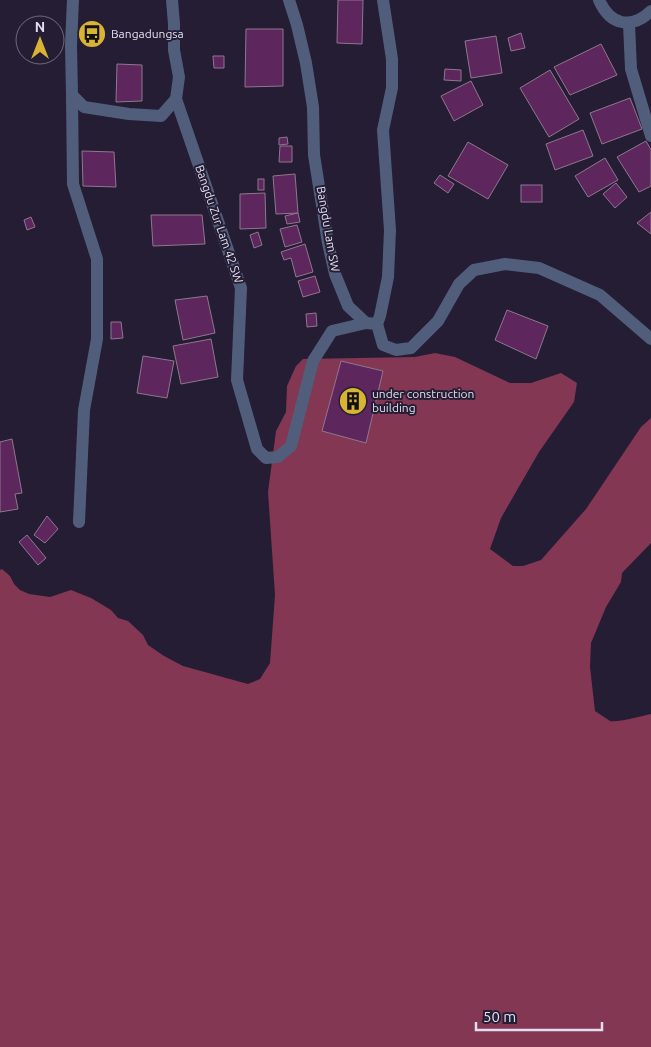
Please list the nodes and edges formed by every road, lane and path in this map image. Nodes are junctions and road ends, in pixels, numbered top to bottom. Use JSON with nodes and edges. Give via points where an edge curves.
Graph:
{"nodes":[{"id":1,"x":73,"y":0,"type":"edge"},
{"id":2,"x":172,"y":0,"type":"edge"},
{"id":3,"x":289,"y":0,"type":"edge"},
{"id":4,"x":383,"y":0,"type":"edge"},
{"id":5,"x":599,"y":0,"type":"edge"},
{"id":6,"x":651,"y":11,"type":"edge"},
{"id":7,"x":629,"y":24,"type":"junction"},
{"id":8,"x":72,"y":95,"type":"junction"},
{"id":9,"x":176,"y":99,"type":"junction"},
{"id":10,"x":651,"y":136,"type":"edge"},
{"id":11,"x":371,"y":324,"type":"junction"},
{"id":12,"x":651,"y":339,"type":"edge"},
{"id":13,"x":80,"y":522,"type":"dead end"}],
"edges":[{"from":1,"to":8,"type":"street"},
{"from":2,"to":9,"type":"street","via":[[174,50],[179,77]]},
{"from":3,"to":11,"type":"street","name":"Bangdu Lam SW","via":[[306,63],[313,107],[314,154],[335,274],[348,306]]},
{"from":4,"to":11,"type":"street","via":[[392,60],[392,88],[383,130],[390,237],[388,277],[380,316]]},
{"from":5,"to":7,"type":"street","via":[[611,18]]},
{"from":6,"to":7,"type":"street"},
{"from":7,"to":10,"type":"street","via":[[631,69]]},
{"from":8,"to":9,"type":"street","via":[[84,107],[161,116]]},
{"from":8,"to":13,"type":"street","via":[[73,184],[97,259],[97,339],[84,410]]},
{"from":9,"to":11,"type":"street","name":"Bangdu Zur Lam 42 SW","via":[[241,288],[237,380],[257,449],[266,458],[278,457],[291,446],[312,361],[332,331]]},
{"from":11,"to":12,"type":"street","via":[[383,345],[396,350],[411,348],[438,321],[458,284],[474,270],[505,264],[539,268],[600,294]]}]}
